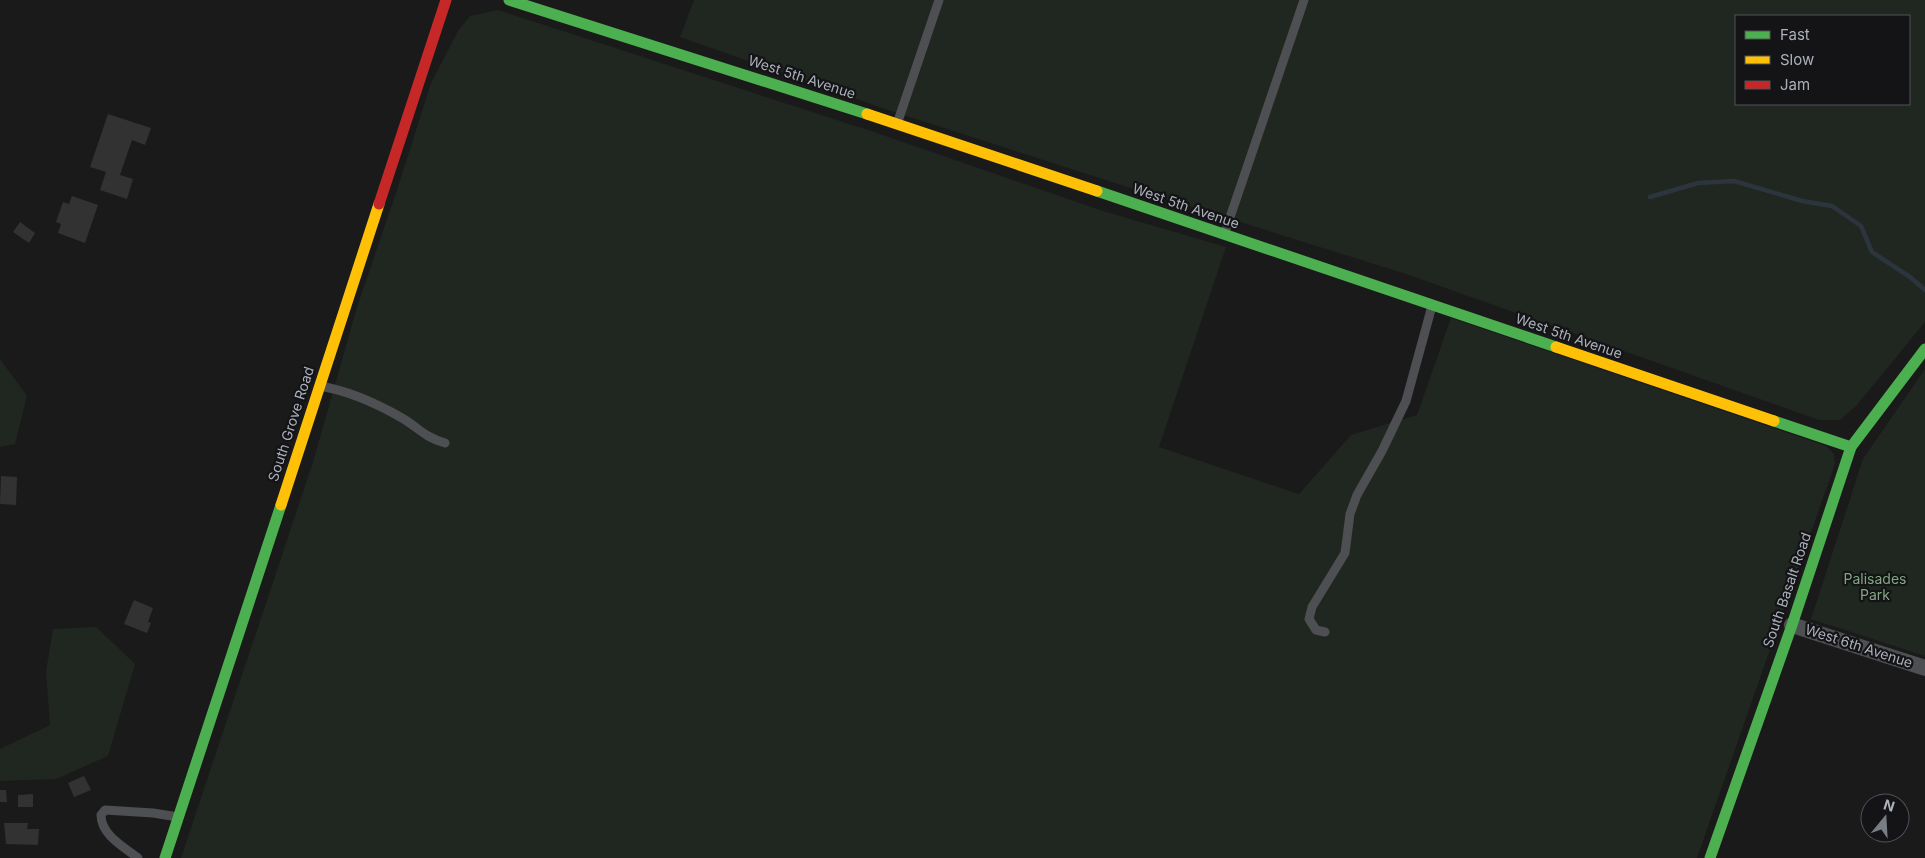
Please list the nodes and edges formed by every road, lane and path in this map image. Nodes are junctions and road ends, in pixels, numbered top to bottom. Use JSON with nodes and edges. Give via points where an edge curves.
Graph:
{"nodes":[{"id":1,"x":446,"y":0,"type":"edge"},
{"id":2,"x":509,"y":0,"type":"edge"},
{"id":3,"x":940,"y":0,"type":"edge"},
{"id":4,"x":1304,"y":0,"type":"edge"},
{"id":5,"x":897,"y":124,"type":"junction"},
{"id":6,"x":1224,"y":235,"type":"junction"},
{"id":7,"x":1432,"y":306,"type":"junction"},
{"id":8,"x":1925,"y":350,"type":"edge"},
{"id":9,"x":320,"y":386,"type":"junction"},
{"id":10,"x":445,"y":443,"type":"dead end"},
{"id":11,"x":1850,"y":448,"type":"junction"},
{"id":12,"x":1792,"y":625,"type":"junction"},
{"id":13,"x":1325,"y":632,"type":"dead end"},
{"id":14,"x":1925,"y":668,"type":"edge"},
{"id":15,"x":178,"y":818,"type":"junction"},
{"id":16,"x":138,"y":858,"type":"edge"},
{"id":17,"x":165,"y":858,"type":"edge"},
{"id":18,"x":1710,"y":858,"type":"edge"}],
"edges":[{"from":1,"to":9,"type":"street","name":"South Grove Road"},
{"from":2,"to":5,"type":"street","name":"West 5th Avenue"},
{"from":3,"to":5,"type":"lane"},
{"from":4,"to":6,"type":"lane"},
{"from":5,"to":6,"type":"street","name":"West 5th Avenue"},
{"from":6,"to":7,"type":"street","name":"West 5th Avenue"},
{"from":7,"to":11,"type":"street","name":"West 5th Avenue"},
{"from":7,"to":13,"type":"lane","via":[[1398,421],[1356,495],[1345,553],[1312,607],[1309,619],[1316,630]]},
{"from":8,"to":11,"type":"street","name":"South Basalt Road"},
{"from":9,"to":10,"type":"lane","via":[[362,397],[404,419],[428,438]]},
{"from":9,"to":15,"type":"street","name":"South Grove Road"},
{"from":11,"to":12,"type":"street","name":"South Basalt Road"},
{"from":12,"to":14,"type":"street","name":"West 6th Avenue"},
{"from":12,"to":18,"type":"street","name":"South Basalt Road"},
{"from":15,"to":16,"type":"lane","via":[[105,810],[101,824],[106,832]]},
{"from":15,"to":17,"type":"street","name":"South Grove Road"}]}
